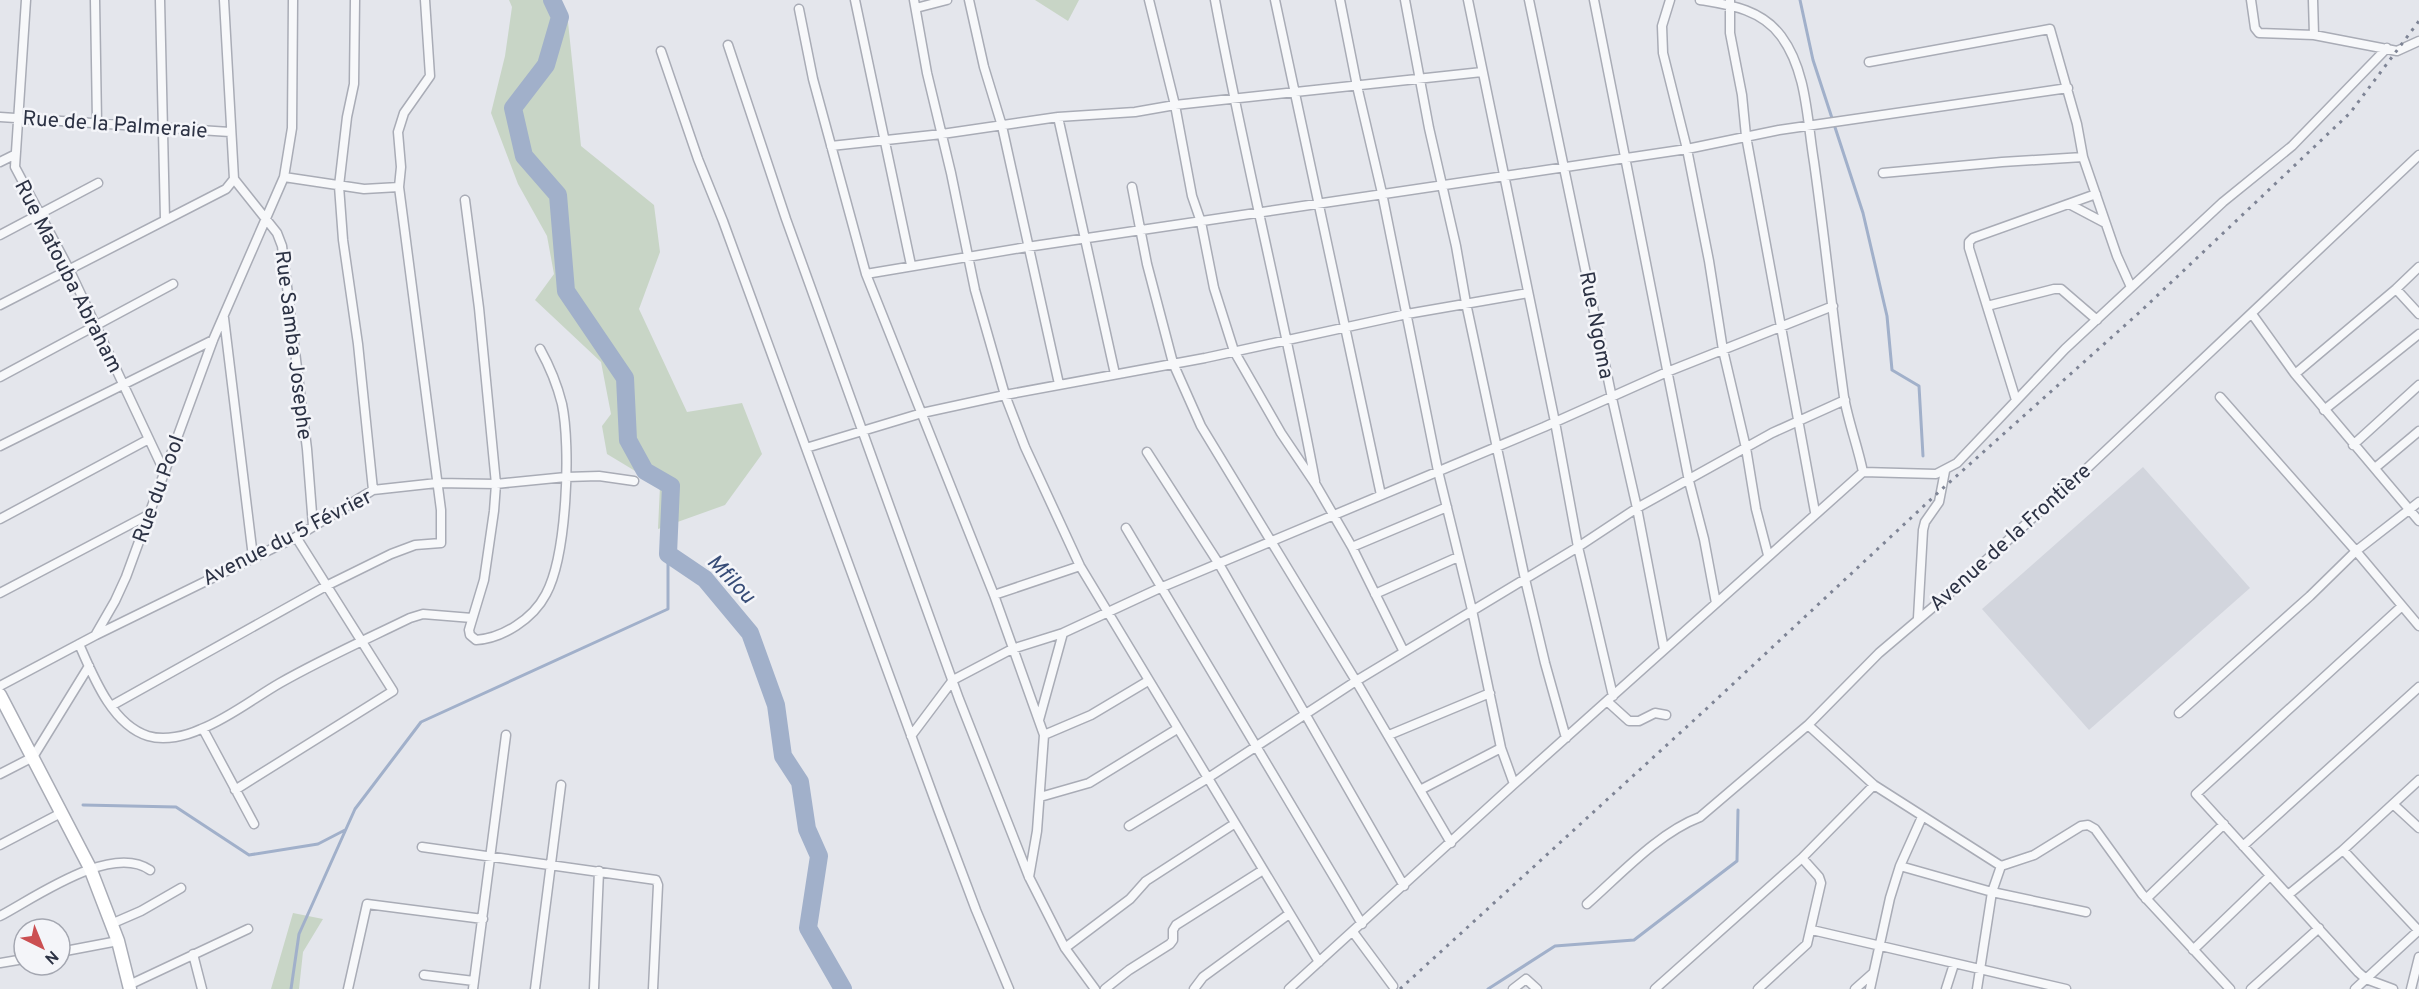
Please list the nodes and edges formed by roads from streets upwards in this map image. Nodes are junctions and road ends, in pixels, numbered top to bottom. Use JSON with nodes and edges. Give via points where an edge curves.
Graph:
{"nodes":[{"id":1,"x":26,"y":0,"type":"edge"},
{"id":2,"x":95,"y":0,"type":"edge"},
{"id":3,"x":160,"y":0,"type":"edge"},
{"id":4,"x":224,"y":0,"type":"edge"},
{"id":5,"x":293,"y":0,"type":"edge"},
{"id":6,"x":355,"y":0,"type":"edge"},
{"id":7,"x":425,"y":0,"type":"edge"},
{"id":8,"x":855,"y":0,"type":"edge"},
{"id":9,"x":948,"y":0,"type":"edge"},
{"id":10,"x":969,"y":0,"type":"edge"},
{"id":11,"x":1149,"y":0,"type":"edge"},
{"id":12,"x":1215,"y":0,"type":"edge"},
{"id":13,"x":1275,"y":0,"type":"edge"},
{"id":14,"x":1340,"y":0,"type":"edge"},
{"id":15,"x":1405,"y":0,"type":"edge"},
{"id":16,"x":1468,"y":0,"type":"edge"},
{"id":17,"x":1529,"y":0,"type":"edge"},
{"id":18,"x":1594,"y":0,"type":"edge"},
{"id":19,"x":1670,"y":0,"type":"edge"},
{"id":20,"x":1700,"y":0,"type":"edge"},
{"id":21,"x":2251,"y":0,"type":"edge"},
{"id":22,"x":2313,"y":0,"type":"edge"},
{"id":23,"x":1730,"y":3,"type":"edge"},
{"id":24,"x":915,"y":4,"type":"edge"},
{"id":25,"x":799,"y":9,"type":"dead end"},
{"id":26,"x":2314,"y":35,"type":"junction"},
{"id":27,"x":2419,"y":41,"type":"edge"},
{"id":28,"x":728,"y":45,"type":"dead end"},
{"id":29,"x":2387,"y":48,"type":"junction"},
{"id":30,"x":661,"y":51,"type":"dead end"},
{"id":31,"x":1869,"y":62,"type":"dead end"},
{"id":32,"x":1482,"y":72,"type":"junction"},
{"id":33,"x":1420,"y":79,"type":"junction"},
{"id":34,"x":1357,"y":87,"type":"junction"},
{"id":35,"x":2068,"y":88,"type":"junction"},
{"id":36,"x":1296,"y":93,"type":"junction"},
{"id":37,"x":1234,"y":99,"type":"junction"},
{"id":38,"x":1175,"y":105,"type":"junction"},
{"id":39,"x":0,"y":117,"type":"edge"},
{"id":40,"x":19,"y":117,"type":"junction"},
{"id":41,"x":1058,"y":117,"type":"junction"},
{"id":42,"x":97,"y":122,"type":"junction"},
{"id":43,"x":1002,"y":126,"type":"junction"},
{"id":44,"x":1808,"y":127,"type":"junction"},
{"id":45,"x":163,"y":128,"type":"junction"},
{"id":46,"x":230,"y":132,"type":"junction"},
{"id":47,"x":942,"y":134,"type":"junction"},
{"id":48,"x":1746,"y":136,"type":"junction"},
{"id":49,"x":883,"y":139,"type":"junction"},
{"id":50,"x":831,"y":146,"type":"junction"},
{"id":51,"x":1687,"y":149,"type":"junction"},
{"id":52,"x":14,"y":155,"type":"junction"},
{"id":53,"x":2419,"y":155,"type":"edge"},
{"id":54,"x":1626,"y":157,"type":"junction"},
{"id":55,"x":2083,"y":157,"type":"junction"},
{"id":56,"x":0,"y":162,"type":"edge"},
{"id":57,"x":1564,"y":167,"type":"junction"},
{"id":58,"x":1883,"y":173,"type":"dead end"},
{"id":59,"x":1505,"y":176,"type":"junction"},
{"id":60,"x":284,"y":177,"type":"junction"},
{"id":61,"x":234,"y":179,"type":"junction"},
{"id":62,"x":98,"y":183,"type":"dead end"},
{"id":63,"x":1442,"y":185,"type":"junction"},
{"id":64,"x":339,"y":186,"type":"junction"},
{"id":65,"x":399,"y":187,"type":"junction"},
{"id":66,"x":1132,"y":187,"type":"dead end"},
{"id":67,"x":1382,"y":193,"type":"junction"},
{"id":68,"x":2096,"y":194,"type":"junction"},
{"id":69,"x":465,"y":200,"type":"dead end"},
{"id":70,"x":1319,"y":204,"type":"junction"},
{"id":71,"x":2069,"y":204,"type":"junction"},
{"id":72,"x":1259,"y":212,"type":"junction"},
{"id":73,"x":39,"y":214,"type":"junction"},
{"id":74,"x":165,"y":219,"type":"junction"},
{"id":75,"x":266,"y":221,"type":"junction"},
{"id":76,"x":1201,"y":222,"type":"junction"},
{"id":77,"x":2105,"y":223,"type":"junction"},
{"id":78,"x":1141,"y":230,"type":"junction"},
{"id":79,"x":0,"y":235,"type":"edge"},
{"id":80,"x":1086,"y":239,"type":"junction"},
{"id":81,"x":1027,"y":247,"type":"junction"},
{"id":82,"x":968,"y":256,"type":"junction"},
{"id":83,"x":910,"y":265,"type":"junction"},
{"id":84,"x":2419,"y":267,"type":"edge"},
{"id":85,"x":69,"y":269,"type":"junction"},
{"id":86,"x":866,"y":274,"type":"junction"},
{"id":87,"x":173,"y":284,"type":"dead end"},
{"id":88,"x":2131,"y":287,"type":"junction"},
{"id":89,"x":2396,"y":289,"type":"junction"},
{"id":90,"x":1528,"y":293,"type":"junction"},
{"id":91,"x":1466,"y":303,"type":"junction"},
{"id":92,"x":0,"y":304,"type":"edge"},
{"id":93,"x":1833,"y":306,"type":"junction"},
{"id":94,"x":1987,"y":306,"type":"junction"},
{"id":95,"x":1407,"y":314,"type":"junction"},
{"id":96,"x":2252,"y":314,"type":"junction"},
{"id":97,"x":2419,"y":314,"type":"edge"},
{"id":98,"x":224,"y":318,"type":"junction"},
{"id":99,"x":2097,"y":320,"type":"junction"},
{"id":100,"x":95,"y":325,"type":"junction"},
{"id":101,"x":1346,"y":328,"type":"junction"},
{"id":102,"x":1781,"y":328,"type":"junction"},
{"id":103,"x":2419,"y":334,"type":"edge"},
{"id":104,"x":213,"y":340,"type":"junction"},
{"id":105,"x":1288,"y":340,"type":"junction"},
{"id":106,"x":540,"y":349,"type":"dead end"},
{"id":107,"x":1723,"y":350,"type":"junction"},
{"id":108,"x":1234,"y":351,"type":"junction"},
{"id":109,"x":1173,"y":363,"type":"junction"},
{"id":110,"x":1667,"y":372,"type":"junction"},
{"id":111,"x":1115,"y":374,"type":"junction"},
{"id":112,"x":2295,"y":374,"type":"junction"},
{"id":113,"x":0,"y":377,"type":"edge"},
{"id":114,"x":123,"y":384,"type":"junction"},
{"id":115,"x":1059,"y":384,"type":"junction"},
{"id":116,"x":2419,"y":385,"type":"edge"},
{"id":117,"x":1005,"y":395,"type":"junction"},
{"id":118,"x":2220,"y":397,"type":"dead end"},
{"id":119,"x":1612,"y":398,"type":"junction"},
{"id":120,"x":1845,"y":400,"type":"junction"},
{"id":121,"x":2016,"y":400,"type":"junction"},
{"id":122,"x":2324,"y":410,"type":"junction"},
{"id":123,"x":922,"y":413,"type":"junction"},
{"id":124,"x":1798,"y":420,"type":"junction"},
{"id":125,"x":1555,"y":422,"type":"junction"},
{"id":126,"x":862,"y":430,"type":"junction"},
{"id":127,"x":2419,"y":431,"type":"edge"},
{"id":128,"x":149,"y":439,"type":"junction"},
{"id":129,"x":2353,"y":445,"type":"junction"},
{"id":130,"x":0,"y":446,"type":"edge"},
{"id":131,"x":1497,"y":446,"type":"junction"},
{"id":132,"x":806,"y":448,"type":"junction"},
{"id":133,"x":1746,"y":448,"type":"junction"},
{"id":134,"x":1148,"y":452,"type":"dead end"},
{"id":135,"x":2374,"y":468,"type":"junction"},
{"id":136,"x":164,"y":471,"type":"junction"},
{"id":137,"x":1438,"y":471,"type":"junction"},
{"id":138,"x":1863,"y":471,"type":"junction"},
{"id":139,"x":1945,"y":471,"type":"junction"},
{"id":140,"x":566,"y":477,"type":"junction"},
{"id":141,"x":634,"y":481,"type":"dead end"},
{"id":142,"x":1689,"y":481,"type":"junction"},
{"id":143,"x":437,"y":483,"type":"junction"},
{"id":144,"x":496,"y":484,"type":"junction"},
{"id":145,"x":1316,"y":485,"type":"junction"},
{"id":146,"x":373,"y":490,"type":"junction"},
{"id":147,"x":1381,"y":495,"type":"junction"},
{"id":148,"x":2419,"y":502,"type":"edge"},
{"id":149,"x":1447,"y":507,"type":"junction"},
{"id":150,"x":1637,"y":508,"type":"junction"},
{"id":151,"x":2410,"y":511,"type":"junction"},
{"id":152,"x":1815,"y":512,"type":"junction"},
{"id":153,"x":148,"y":515,"type":"junction"},
{"id":154,"x":1333,"y":515,"type":"junction"},
{"id":155,"x":0,"y":519,"type":"edge"},
{"id":156,"x":2419,"y":521,"type":"edge"},
{"id":157,"x":313,"y":526,"type":"junction"},
{"id":158,"x":1126,"y":528,"type":"dead end"},
{"id":159,"x":296,"y":537,"type":"junction"},
{"id":160,"x":1271,"y":541,"type":"junction"},
{"id":161,"x":1352,"y":546,"type":"junction"},
{"id":162,"x":1578,"y":547,"type":"junction"},
{"id":163,"x":2356,"y":551,"type":"junction"},
{"id":164,"x":1768,"y":555,"type":"junction"},
{"id":165,"x":253,"y":556,"type":"junction"},
{"id":166,"x":1458,"y":557,"type":"junction"},
{"id":167,"x":1219,"y":564,"type":"junction"},
{"id":168,"x":1080,"y":566,"type":"junction"},
{"id":169,"x":1525,"y":579,"type":"junction"},
{"id":170,"x":326,"y":586,"type":"junction"},
{"id":171,"x":1160,"y":588,"type":"junction"},
{"id":172,"x":0,"y":593,"type":"edge"},
{"id":173,"x":1375,"y":594,"type":"junction"},
{"id":174,"x":994,"y":595,"type":"junction"},
{"id":175,"x":1716,"y":603,"type":"junction"},
{"id":176,"x":2402,"y":606,"type":"junction"},
{"id":177,"x":1472,"y":610,"type":"junction"},
{"id":178,"x":1108,"y":612,"type":"junction"},
{"id":179,"x":472,"y":618,"type":"junction"},
{"id":180,"x":1918,"y":618,"type":"junction"},
{"id":181,"x":2419,"y":626,"type":"edge"},
{"id":182,"x":1063,"y":633,"type":"junction"},
{"id":183,"x":96,"y":635,"type":"junction"},
{"id":184,"x":362,"y":642,"type":"junction"},
{"id":185,"x":79,"y":644,"type":"junction"},
{"id":186,"x":1012,"y":649,"type":"junction"},
{"id":187,"x":1664,"y":650,"type":"junction"},
{"id":188,"x":1404,"y":652,"type":"junction"},
{"id":189,"x":89,"y":666,"type":"junction"},
{"id":190,"x":953,"y":680,"type":"junction"},
{"id":191,"x":1148,"y":681,"type":"junction"},
{"id":192,"x":1356,"y":681,"type":"junction"},
{"id":193,"x":0,"y":686,"type":"edge"},
{"id":194,"x":2419,"y":687,"type":"edge"},
{"id":195,"x":1490,"y":693,"type":"junction"},
{"id":196,"x":0,"y":695,"type":"edge"},
{"id":197,"x":1611,"y":699,"type":"junction"},
{"id":198,"x":111,"y":706,"type":"junction"},
{"id":199,"x":1306,"y":713,"type":"junction"},
{"id":200,"x":2179,"y":713,"type":"dead end"},
{"id":201,"x":1666,"y":715,"type":"dead end"},
{"id":202,"x":1039,"y":720,"type":"junction"},
{"id":203,"x":1808,"y":724,"type":"junction"},
{"id":204,"x":203,"y":729,"type":"junction"},
{"id":205,"x":1177,"y":729,"type":"junction"},
{"id":206,"x":506,"y":735,"type":"dead end"},
{"id":207,"x":1044,"y":735,"type":"junction"},
{"id":208,"x":1389,"y":735,"type":"junction"},
{"id":209,"x":911,"y":736,"type":"junction"},
{"id":210,"x":1566,"y":738,"type":"junction"},
{"id":211,"x":1256,"y":745,"type":"junction"},
{"id":212,"x":1501,"y":748,"type":"junction"},
{"id":213,"x":33,"y":758,"type":"junction"},
{"id":214,"x":0,"y":774,"type":"edge"},
{"id":215,"x":1208,"y":778,"type":"junction"},
{"id":216,"x":2419,"y":780,"type":"edge"},
{"id":217,"x":561,"y":784,"type":"dead end"},
{"id":218,"x":1514,"y":784,"type":"junction"},
{"id":219,"x":1874,"y":785,"type":"junction"},
{"id":220,"x":235,"y":790,"type":"junction"},
{"id":221,"x":1420,"y":790,"type":"junction"},
{"id":222,"x":1040,"y":797,"type":"junction"},
{"id":223,"x":2394,"y":804,"type":"junction"},
{"id":224,"x":61,"y":813,"type":"junction"},
{"id":225,"x":1923,"y":817,"type":"junction"},
{"id":226,"x":1234,"y":824,"type":"junction"},
{"id":227,"x":2224,"y":824,"type":"junction"},
{"id":228,"x":254,"y":825,"type":"dead end"},
{"id":229,"x":1129,"y":826,"type":"dead end"},
{"id":230,"x":2419,"y":828,"type":"edge"},
{"id":231,"x":1451,"y":843,"type":"junction"},
{"id":232,"x":0,"y":845,"type":"edge"},
{"id":233,"x":2243,"y":846,"type":"junction"},
{"id":234,"x":422,"y":848,"type":"dead end"},
{"id":235,"x":2343,"y":850,"type":"junction"},
{"id":236,"x":489,"y":857,"type":"junction"},
{"id":237,"x":1802,"y":858,"type":"junction"},
{"id":238,"x":550,"y":864,"type":"junction"},
{"id":239,"x":1900,"y":866,"type":"junction"},
{"id":240,"x":2001,"y":866,"type":"junction"},
{"id":241,"x":90,"y":868,"type":"junction"},
{"id":242,"x":150,"y":870,"type":"dead end"},
{"id":243,"x":1263,"y":870,"type":"junction"},
{"id":244,"x":599,"y":871,"type":"junction"},
{"id":245,"x":2271,"y":876,"type":"junction"},
{"id":246,"x":1029,"y":877,"type":"junction"},
{"id":247,"x":1404,"y":886,"type":"junction"},
{"id":248,"x":181,"y":888,"type":"dead end"},
{"id":249,"x":1992,"y":892,"type":"junction"},
{"id":250,"x":2288,"y":895,"type":"junction"},
{"id":251,"x":2146,"y":899,"type":"junction"},
{"id":252,"x":1587,"y":904,"type":"dead end"},
{"id":253,"x":2086,"y":912,"type":"dead end"},
{"id":254,"x":1289,"y":914,"type":"junction"},
{"id":255,"x":0,"y":916,"type":"edge"},
{"id":256,"x":483,"y":919,"type":"junction"},
{"id":257,"x":111,"y":924,"type":"junction"},
{"id":258,"x":1362,"y":924,"type":"junction"},
{"id":259,"x":2319,"y":928,"type":"junction"},
{"id":260,"x":248,"y":929,"type":"dead end"},
{"id":261,"x":1812,"y":930,"type":"junction"},
{"id":262,"x":2419,"y":930,"type":"edge"},
{"id":263,"x":1353,"y":932,"type":"junction"},
{"id":264,"x":117,"y":941,"type":"junction"},
{"id":265,"x":1878,"y":945,"type":"junction"},
{"id":266,"x":1065,"y":948,"type":"junction"},
{"id":267,"x":72,"y":950,"type":"edge"},
{"id":268,"x":2193,"y":950,"type":"junction"},
{"id":269,"x":193,"y":954,"type":"junction"},
{"id":270,"x":2419,"y":957,"type":"edge"},
{"id":271,"x":1319,"y":962,"type":"junction"},
{"id":272,"x":1954,"y":964,"type":"junction"},
{"id":273,"x":1981,"y":969,"type":"junction"},
{"id":274,"x":1874,"y":973,"type":"junction"},
{"id":275,"x":424,"y":975,"type":"dead end"},
{"id":276,"x":2366,"y":979,"type":"junction"},
{"id":277,"x":1393,"y":986,"type":"dead end"},
{"id":278,"x":129,"y":987,"type":"edge"},
{"id":279,"x":475,"y":987,"type":"edge"},
{"id":280,"x":2053,"y":987,"type":"edge"},
{"id":281,"x":202,"y":989,"type":"edge"},
{"id":282,"x":348,"y":989,"type":"edge"},
{"id":283,"x":535,"y":989,"type":"edge"},
{"id":284,"x":594,"y":989,"type":"edge"},
{"id":285,"x":652,"y":989,"type":"edge"},
{"id":286,"x":1009,"y":989,"type":"edge"},
{"id":287,"x":1095,"y":989,"type":"edge"},
{"id":288,"x":1105,"y":989,"type":"edge"},
{"id":289,"x":1194,"y":989,"type":"edge"},
{"id":290,"x":1289,"y":989,"type":"edge"},
{"id":291,"x":1514,"y":989,"type":"edge"},
{"id":292,"x":1537,"y":989,"type":"edge"},
{"id":293,"x":1655,"y":989,"type":"edge"},
{"id":294,"x":1758,"y":989,"type":"edge"},
{"id":295,"x":1855,"y":989,"type":"edge"},
{"id":296,"x":1870,"y":989,"type":"edge"},
{"id":297,"x":1946,"y":989,"type":"edge"},
{"id":298,"x":1977,"y":989,"type":"edge"},
{"id":299,"x":2066,"y":989,"type":"edge"},
{"id":300,"x":2230,"y":989,"type":"edge"},
{"id":301,"x":2251,"y":989,"type":"edge"},
{"id":302,"x":2355,"y":989,"type":"edge"},
{"id":303,"x":2393,"y":989,"type":"edge"},
{"id":304,"x":2411,"y":989,"type":"edge"}],
"edges":[{"from":1,"to":40,"type":"street","name":"Rue Matouba Abraham"},
{"from":2,"to":42,"type":"street"},
{"from":3,"to":45,"type":"street"},
{"from":4,"to":46,"type":"street"},
{"from":5,"to":60,"type":"street","name":"Rue du Pool","via":[[292,128]]},
{"from":6,"to":64,"type":"street","via":[[354,84]]},
{"from":7,"to":65,"type":"street","via":[[430,76],[404,113],[398,132]]},
{"from":8,"to":49,"type":"street"},
{"from":9,"to":24,"type":"street"},
{"from":10,"to":43,"type":"street"},
{"from":11,"to":38,"type":"street"},
{"from":12,"to":37,"type":"street"},
{"from":13,"to":36,"type":"street"},
{"from":14,"to":34,"type":"street"},
{"from":15,"to":33,"type":"street"},
{"from":16,"to":32,"type":"street"},
{"from":17,"to":57,"type":"street","name":"Rue Ngoma"},
{"from":18,"to":54,"type":"street"},
{"from":19,"to":51,"type":"street","via":[[1662,26],[1663,53]]},
{"from":20,"to":23,"type":"street"},
{"from":21,"to":26,"type":"street","via":[[2259,33]]},
{"from":22,"to":26,"type":"street"},
{"from":23,"to":44,"type":"street","via":[[1761,17],[1782,36],[1801,80]]},
{"from":23,"to":48,"type":"street","via":[[1730,33]]},
{"from":24,"to":47,"type":"street"},
{"from":25,"to":50,"type":"street"},
{"from":26,"to":29,"type":"street"},
{"from":27,"to":29,"type":"street","via":[[2397,51]]},
{"from":28,"to":126,"type":"street"},
{"from":29,"to":88,"type":"street","via":[[2292,146],[2223,202]]},
{"from":30,"to":132,"type":"street"},
{"from":31,"to":35,"type":"street","via":[[2050,29]]},
{"from":32,"to":33,"type":"street"},
{"from":32,"to":59,"type":"street"},
{"from":33,"to":34,"type":"street"},
{"from":33,"to":63,"type":"street"},
{"from":34,"to":36,"type":"street"},
{"from":34,"to":67,"type":"street"},
{"from":35,"to":44,"type":"street"},
{"from":35,"to":55,"type":"street"},
{"from":36,"to":37,"type":"street"},
{"from":36,"to":70,"type":"street"},
{"from":37,"to":38,"type":"street"},
{"from":37,"to":72,"type":"street"},
{"from":38,"to":41,"type":"street"},
{"from":38,"to":76,"type":"street","via":[[1192,196]]},
{"from":39,"to":40,"type":"street","name":"Rue de la Palmeraie"},
{"from":40,"to":42,"type":"street","name":"Rue de la Palmeraie"},
{"from":40,"to":52,"type":"street","name":"Rue Matouba Abraham"},
{"from":41,"to":43,"type":"street"},
{"from":41,"to":80,"type":"street"},
{"from":42,"to":45,"type":"street","name":"Rue de la Palmeraie"},
{"from":43,"to":47,"type":"street"},
{"from":43,"to":81,"type":"street"},
{"from":44,"to":48,"type":"street"},
{"from":44,"to":93,"type":"street"},
{"from":45,"to":46,"type":"street","name":"Rue de la Palmeraie"},
{"from":45,"to":74,"type":"street"},
{"from":46,"to":61,"type":"street"},
{"from":47,"to":49,"type":"street"},
{"from":47,"to":82,"type":"street"},
{"from":48,"to":51,"type":"street"},
{"from":48,"to":102,"type":"street"},
{"from":49,"to":50,"type":"street"},
{"from":49,"to":83,"type":"street"},
{"from":50,"to":86,"type":"street"},
{"from":51,"to":54,"type":"street"},
{"from":51,"to":107,"type":"street"},
{"from":52,"to":56,"type":"street"},
{"from":52,"to":73,"type":"street","name":"Rue Matouba Abraham","via":[[15,166]]},
{"from":53,"to":96,"type":"street","name":"Avenue de la Frontière"},
{"from":54,"to":57,"type":"street"},
{"from":54,"to":110,"type":"street"},
{"from":55,"to":58,"type":"street"},
{"from":55,"to":68,"type":"street"},
{"from":57,"to":59,"type":"street"},
{"from":57,"to":119,"type":"street","name":"Rue Ngoma"},
{"from":59,"to":63,"type":"street"},
{"from":59,"to":90,"type":"street"},
{"from":60,"to":64,"type":"street"},
{"from":60,"to":75,"type":"street","name":"Rue du Pool"},
{"from":61,"to":74,"type":"street","via":[[226,189]]},
{"from":61,"to":75,"type":"street","name":"Rue Samba Josephe"},
{"from":62,"to":73,"type":"street"},
{"from":63,"to":67,"type":"street"},
{"from":63,"to":91,"type":"street"},
{"from":64,"to":65,"type":"street"},
{"from":64,"to":146,"type":"street"},
{"from":65,"to":143,"type":"street"},
{"from":66,"to":78,"type":"street"},
{"from":67,"to":70,"type":"street"},
{"from":67,"to":95,"type":"street"},
{"from":68,"to":71,"type":"street"},
{"from":68,"to":77,"type":"street"},
{"from":69,"to":144,"type":"street"},
{"from":70,"to":72,"type":"street"},
{"from":70,"to":101,"type":"street"},
{"from":71,"to":77,"type":"street"},
{"from":71,"to":94,"type":"street","via":[[1969,242]]},
{"from":72,"to":76,"type":"street"},
{"from":72,"to":105,"type":"street"},
{"from":73,"to":79,"type":"street"},
{"from":73,"to":85,"type":"street","name":"Rue Matouba Abraham"},
{"from":74,"to":85,"type":"street"},
{"from":75,"to":98,"type":"street","name":"Rue du Pool"},
{"from":75,"to":157,"type":"street","name":"Rue Samba Josephe","via":[[282,246]]},
{"from":76,"to":78,"type":"street"},
{"from":76,"to":108,"type":"street","via":[[1214,288]]},
{"from":77,"to":88,"type":"street"},
{"from":78,"to":80,"type":"street"},
{"from":78,"to":109,"type":"street"},
{"from":80,"to":81,"type":"street"},
{"from":80,"to":111,"type":"street"},
{"from":81,"to":82,"type":"street"},
{"from":81,"to":115,"type":"street"},
{"from":82,"to":83,"type":"street"},
{"from":82,"to":117,"type":"street"},
{"from":83,"to":86,"type":"street"},
{"from":84,"to":89,"type":"street"},
{"from":85,"to":92,"type":"street"},
{"from":85,"to":100,"type":"street","name":"Rue Matouba Abraham"},
{"from":86,"to":123,"type":"street"},
{"from":87,"to":100,"type":"street"},
{"from":88,"to":99,"type":"street"},
{"from":89,"to":97,"type":"street"},
{"from":89,"to":112,"type":"street"},
{"from":90,"to":91,"type":"street"},
{"from":90,"to":125,"type":"street"},
{"from":91,"to":95,"type":"street"},
{"from":91,"to":131,"type":"street"},
{"from":93,"to":102,"type":"street"},
{"from":93,"to":120,"type":"street"},
{"from":94,"to":99,"type":"street","via":[[2061,289]]},
{"from":94,"to":121,"type":"street"},
{"from":95,"to":101,"type":"street"},
{"from":95,"to":137,"type":"street"},
{"from":96,"to":112,"type":"street"},
{"from":96,"to":180,"type":"street","name":"Avenue de la Frontière","via":[[2072,482]]},
{"from":98,"to":104,"type":"street","name":"Rue du Pool"},
{"from":98,"to":165,"type":"street"},
{"from":99,"to":121,"type":"street"},
{"from":100,"to":113,"type":"street"},
{"from":100,"to":114,"type":"street","name":"Rue Matouba Abraham"},
{"from":101,"to":105,"type":"street"},
{"from":101,"to":147,"type":"street"},
{"from":102,"to":107,"type":"street"},
{"from":102,"to":124,"type":"street"},
{"from":103,"to":122,"type":"street"},
{"from":104,"to":114,"type":"street"},
{"from":104,"to":136,"type":"street","name":"Rue du Pool"},
{"from":105,"to":108,"type":"street"},
{"from":105,"to":145,"type":"street"},
{"from":106,"to":140,"type":"street","via":[[562,406]]},
{"from":107,"to":110,"type":"street"},
{"from":107,"to":133,"type":"street"},
{"from":108,"to":109,"type":"street"},
{"from":108,"to":145,"type":"street","via":[[1281,434]]},
{"from":109,"to":111,"type":"street"},
{"from":109,"to":160,"type":"street","via":[[1201,426]]},
{"from":110,"to":119,"type":"street"},
{"from":110,"to":142,"type":"street"},
{"from":111,"to":115,"type":"street"},
{"from":112,"to":122,"type":"street"},
{"from":114,"to":128,"type":"street","name":"Rue Matouba Abraham"},
{"from":114,"to":130,"type":"street"},
{"from":115,"to":117,"type":"street"},
{"from":116,"to":129,"type":"street"},
{"from":117,"to":123,"type":"street"},
{"from":117,"to":168,"type":"street"},
{"from":118,"to":163,"type":"street"},
{"from":119,"to":125,"type":"street"},
{"from":119,"to":150,"type":"street","name":"Rue Ngoma"},
{"from":120,"to":124,"type":"street"},
{"from":120,"to":138,"type":"street"},
{"from":121,"to":139,"type":"street"},
{"from":122,"to":129,"type":"street"},
{"from":123,"to":126,"type":"street"},
{"from":123,"to":174,"type":"street"},
{"from":124,"to":133,"type":"street"},
{"from":124,"to":152,"type":"street"},
{"from":125,"to":131,"type":"street"},
{"from":125,"to":162,"type":"street"},
{"from":126,"to":132,"type":"street"},
{"from":126,"to":190,"type":"street"},
{"from":127,"to":135,"type":"street"},
{"from":128,"to":136,"type":"street","name":"Rue Matouba Abraham"},
{"from":128,"to":155,"type":"street"},
{"from":129,"to":135,"type":"street"},
{"from":131,"to":137,"type":"street"},
{"from":131,"to":169,"type":"street"},
{"from":132,"to":209,"type":"street"},
{"from":133,"to":142,"type":"street"},
{"from":133,"to":164,"type":"street"},
{"from":134,"to":167,"type":"street"},
{"from":135,"to":151,"type":"street"},
{"from":136,"to":153,"type":"street","name":"Rue du Pool"},
{"from":137,"to":147,"type":"street"},
{"from":137,"to":149,"type":"street"},
{"from":138,"to":139,"type":"street"},
{"from":138,"to":152,"type":"street"},
{"from":139,"to":180,"type":"street","via":[[1939,502],[1923,530]]},
{"from":140,"to":141,"type":"street","name":"Avenue du 5 Février"},
{"from":140,"to":144,"type":"street","name":"Avenue du 5 Février"},
{"from":140,"to":179,"type":"street","via":[[561,540],[546,594],[517,624],[490,639],[476,640],[470,635]]},
{"from":142,"to":150,"type":"street"},
{"from":142,"to":175,"type":"street"},
{"from":143,"to":144,"type":"street","name":"Avenue du 5 Février"},
{"from":143,"to":146,"type":"street","name":"Avenue du 5 Février"},
{"from":143,"to":170,"type":"street","via":[[441,543],[416,545],[391,554]]},
{"from":144,"to":179,"type":"street","via":[[484,580]]},
{"from":145,"to":154,"type":"street"},
{"from":146,"to":157,"type":"street","name":"Avenue du 5 Février"},
{"from":147,"to":154,"type":"street"},
{"from":148,"to":151,"type":"street"},
{"from":149,"to":161,"type":"street"},
{"from":149,"to":166,"type":"street"},
{"from":150,"to":162,"type":"street"},
{"from":150,"to":187,"type":"street","name":"Rue Ngoma"},
{"from":151,"to":156,"type":"street"},
{"from":151,"to":163,"type":"street"},
{"from":152,"to":164,"type":"street"},
{"from":153,"to":172,"type":"street"},
{"from":153,"to":183,"type":"street","name":"Rue du Pool","via":[[119,593]]},
{"from":154,"to":160,"type":"street"},
{"from":154,"to":161,"type":"street"},
{"from":157,"to":159,"type":"street","name":"Avenue du 5 Février"},
{"from":158,"to":171,"type":"street"},
{"from":159,"to":165,"type":"street","name":"Avenue du 5 Février"},
{"from":159,"to":170,"type":"street"},
{"from":160,"to":167,"type":"street"},
{"from":160,"to":192,"type":"street"},
{"from":161,"to":173,"type":"street"},
{"from":162,"to":169,"type":"street"},
{"from":162,"to":197,"type":"street"},
{"from":163,"to":176,"type":"street"},
{"from":163,"to":200,"type":"street"},
{"from":164,"to":175,"type":"street"},
{"from":165,"to":183,"type":"street","name":"Avenue du 5 Février"},
{"from":166,"to":173,"type":"street"},
{"from":166,"to":177,"type":"street"},
{"from":167,"to":171,"type":"street"},
{"from":167,"to":199,"type":"street"},
{"from":168,"to":174,"type":"street"},
{"from":168,"to":178,"type":"street"},
{"from":169,"to":177,"type":"street"},
{"from":169,"to":210,"type":"street"},
{"from":170,"to":184,"type":"street"},
{"from":170,"to":198,"type":"street"},
{"from":171,"to":178,"type":"street"},
{"from":171,"to":211,"type":"street"},
{"from":173,"to":188,"type":"street"},
{"from":174,"to":186,"type":"street"},
{"from":175,"to":187,"type":"street"},
{"from":176,"to":181,"type":"street"},
{"from":176,"to":227,"type":"street","via":[[2196,794]]},
{"from":177,"to":188,"type":"street"},
{"from":177,"to":195,"type":"street"},
{"from":178,"to":182,"type":"street"},
{"from":178,"to":191,"type":"street"},
{"from":179,"to":184,"type":"street","via":[[423,614]]},
{"from":180,"to":203,"type":"street","name":"Avenue de la Frontière"},
{"from":182,"to":186,"type":"street"},
{"from":182,"to":202,"type":"street"},
{"from":183,"to":185,"type":"street","name":"Avenue du 5 Février"},
{"from":184,"to":204,"type":"street","via":[[282,682]]},
{"from":184,"to":220,"type":"street","via":[[393,691]]},
{"from":185,"to":189,"type":"street"},
{"from":185,"to":193,"type":"street","name":"Avenue du 5 Février"},
{"from":186,"to":190,"type":"street"},
{"from":186,"to":202,"type":"street"},
{"from":187,"to":197,"type":"street"},
{"from":188,"to":192,"type":"street"},
{"from":189,"to":198,"type":"street"},
{"from":189,"to":213,"type":"street"},
{"from":190,"to":209,"type":"street"},
{"from":190,"to":246,"type":"street"},
{"from":191,"to":205,"type":"street"},
{"from":191,"to":207,"type":"street","via":[[1091,715]]},
{"from":192,"to":199,"type":"street"},
{"from":192,"to":208,"type":"street"},
{"from":194,"to":233,"type":"street"},
{"from":195,"to":208,"type":"street"},
{"from":195,"to":212,"type":"street"},
{"from":196,"to":213,"type":"street"},
{"from":197,"to":201,"type":"street","via":[[1629,721],[1639,721],[1655,712]]},
{"from":197,"to":210,"type":"street"},
{"from":198,"to":204,"type":"street","via":[[125,723],[149,737],[169,738]]},
{"from":199,"to":211,"type":"street"},
{"from":199,"to":247,"type":"street"},
{"from":202,"to":207,"type":"street"},
{"from":203,"to":219,"type":"street"},
{"from":203,"to":252,"type":"street","name":"Avenue de la Frontière","via":[[1700,817],[1666,836]]},
{"from":204,"to":220,"type":"street"},
{"from":205,"to":215,"type":"street"},
{"from":205,"to":222,"type":"street","via":[[1089,783]]},
{"from":206,"to":236,"type":"street"},
{"from":207,"to":222,"type":"street"},
{"from":208,"to":221,"type":"street"},
{"from":209,"to":286,"type":"street"},
{"from":210,"to":218,"type":"street"},
{"from":211,"to":215,"type":"street"},
{"from":211,"to":258,"type":"street"},
{"from":212,"to":218,"type":"street"},
{"from":212,"to":221,"type":"street"},
{"from":213,"to":214,"type":"street"},
{"from":213,"to":224,"type":"street"},
{"from":215,"to":226,"type":"street"},
{"from":215,"to":229,"type":"street"},
{"from":216,"to":223,"type":"street"},
{"from":217,"to":238,"type":"street"},
{"from":218,"to":231,"type":"street"},
{"from":219,"to":225,"type":"street"},
{"from":219,"to":237,"type":"street"},
{"from":220,"to":228,"type":"street"},
{"from":221,"to":231,"type":"street"},
{"from":222,"to":246,"type":"street"},
{"from":223,"to":230,"type":"street"},
{"from":223,"to":235,"type":"street"},
{"from":224,"to":232,"type":"street"},
{"from":224,"to":241,"type":"street"},
{"from":225,"to":239,"type":"street"},
{"from":225,"to":240,"type":"street"},
{"from":226,"to":243,"type":"street"},
{"from":226,"to":266,"type":"street","via":[[1146,880],[1130,899]]},
{"from":227,"to":233,"type":"street"},
{"from":227,"to":251,"type":"street"},
{"from":231,"to":247,"type":"street"},
{"from":233,"to":245,"type":"street"},
{"from":234,"to":236,"type":"street"},
{"from":235,"to":250,"type":"street"},
{"from":235,"to":262,"type":"street"},
{"from":236,"to":238,"type":"street"},
{"from":236,"to":256,"type":"street"},
{"from":237,"to":261,"type":"street","via":[[1821,884]]},
{"from":237,"to":293,"type":"street"},
{"from":238,"to":244,"type":"street"},
{"from":238,"to":283,"type":"street"},
{"from":239,"to":249,"type":"street"},
{"from":239,"to":265,"type":"street"},
{"from":240,"to":249,"type":"street"},
{"from":240,"to":251,"type":"street","via":[[2034,855],[2069,831],[2088,825]]},
{"from":241,"to":242,"type":"street","via":[[127,862]]},
{"from":241,"to":255,"type":"street"},
{"from":241,"to":257,"type":"street"},
{"from":243,"to":254,"type":"street"},
{"from":243,"to":288,"type":"street","via":[[1176,925],[1170,944]]},
{"from":244,"to":284,"type":"street"},
{"from":244,"to":285,"type":"street","via":[[658,882]]},
{"from":245,"to":250,"type":"street"},
{"from":245,"to":268,"type":"street"},
{"from":246,"to":266,"type":"street"},
{"from":247,"to":258,"type":"street"},
{"from":248,"to":257,"type":"street"},
{"from":249,"to":253,"type":"street"},
{"from":249,"to":273,"type":"street"},
{"from":250,"to":259,"type":"street"},
{"from":251,"to":268,"type":"street"},
{"from":254,"to":271,"type":"street"},
{"from":254,"to":289,"type":"street","via":[[1203,977]]},
{"from":256,"to":279,"type":"street"},
{"from":256,"to":282,"type":"street","via":[[367,904]]},
{"from":257,"to":264,"type":"street"},
{"from":258,"to":263,"type":"street"},
{"from":259,"to":276,"type":"street"},
{"from":259,"to":301,"type":"street"},
{"from":260,"to":269,"type":"street"},
{"from":261,"to":265,"type":"street"},
{"from":261,"to":294,"type":"street","via":[[1805,946]]},
{"from":262,"to":276,"type":"street"},
{"from":263,"to":271,"type":"street"},
{"from":263,"to":277,"type":"street"},
{"from":264,"to":267,"type":"street"},
{"from":264,"to":278,"type":"street"},
{"from":265,"to":272,"type":"street"},
{"from":265,"to":274,"type":"street"},
{"from":266,"to":287,"type":"street"},
{"from":268,"to":300,"type":"street"},
{"from":269,"to":278,"type":"street"},
{"from":269,"to":281,"type":"street"},
{"from":270,"to":304,"type":"street"},
{"from":271,"to":290,"type":"street"},
{"from":272,"to":273,"type":"street"},
{"from":272,"to":297,"type":"street"},
{"from":273,"to":280,"type":"street"},
{"from":273,"to":298,"type":"street"},
{"from":274,"to":295,"type":"street"},
{"from":274,"to":296,"type":"street"},
{"from":275,"to":279,"type":"street"},
{"from":276,"to":302,"type":"street"},
{"from":276,"to":303,"type":"street"},
{"from":280,"to":299,"type":"street"},
{"from":291,"to":292,"type":"street","via":[[1527,979]]}]}
